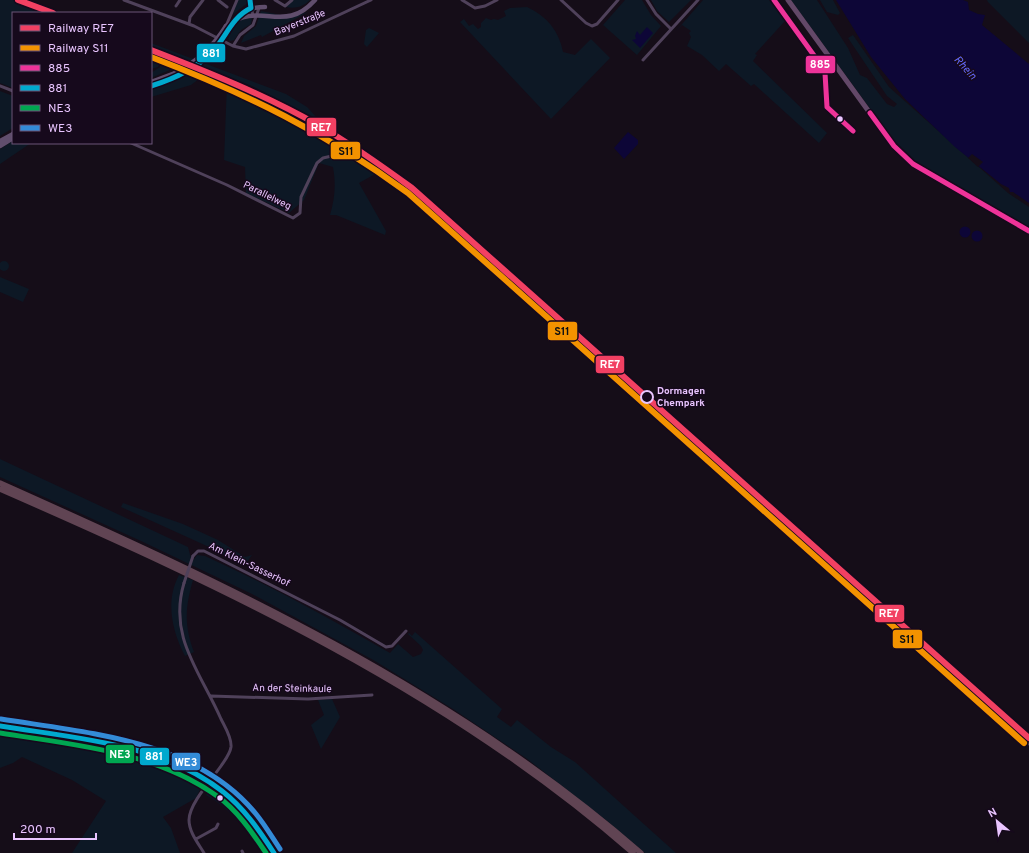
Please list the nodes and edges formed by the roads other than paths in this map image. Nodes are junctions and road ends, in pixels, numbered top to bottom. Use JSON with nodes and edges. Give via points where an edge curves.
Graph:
{"nodes":[{"id":1,"x":124,"y":0,"type":"edge"},
{"id":2,"x":180,"y":0,"type":"edge"},
{"id":3,"x":203,"y":0,"type":"edge"},
{"id":4,"x":218,"y":0,"type":"edge"},
{"id":5,"x":237,"y":0,"type":"edge"},
{"id":6,"x":275,"y":0,"type":"edge"},
{"id":7,"x":292,"y":0,"type":"edge"},
{"id":8,"x":316,"y":0,"type":"edge"},
{"id":9,"x":371,"y":0,"type":"edge"},
{"id":10,"x":462,"y":0,"type":"edge"},
{"id":11,"x":497,"y":0,"type":"edge"},
{"id":12,"x":561,"y":0,"type":"edge"},
{"id":13,"x":618,"y":0,"type":"edge"},
{"id":14,"x":647,"y":0,"type":"edge"},
{"id":15,"x":698,"y":0,"type":"edge"},
{"id":16,"x":788,"y":0,"type":"edge"},
{"id":17,"x":251,"y":4,"type":"edge"},
{"id":18,"x":176,"y":6,"type":"dead end"},
{"id":19,"x":227,"y":7,"type":"dead end"},
{"id":20,"x":260,"y":7,"type":"junction"},
{"id":21,"x":278,"y":9,"type":"dead end"},
{"id":22,"x":243,"y":12,"type":"junction"},
{"id":23,"x":253,"y":16,"type":"junction"},
{"id":24,"x":254,"y":22,"type":"junction"},
{"id":25,"x":188,"y":24,"type":"junction"},
{"id":26,"x":228,"y":26,"type":"junction"},
{"id":27,"x":671,"y":29,"type":"junction"},
{"id":28,"x":233,"y":46,"type":"junction"},
{"id":29,"x":643,"y":60,"type":"dead end"},
{"id":30,"x":175,"y":75,"type":"junction"},
{"id":31,"x":152,"y":82,"type":"edge"},
{"id":32,"x":0,"y":86,"type":"edge"},
{"id":33,"x":152,"y":86,"type":"edge"},
{"id":34,"x":12,"y":90,"type":"edge"},
{"id":35,"x":12,"y":135,"type":"edge"},
{"id":36,"x":12,"y":139,"type":"edge"},
{"id":37,"x":0,"y":142,"type":"edge"},
{"id":38,"x":133,"y":144,"type":"edge"},
{"id":39,"x":0,"y":146,"type":"edge"},
{"id":40,"x":1029,"y":231,"type":"edge"},
{"id":41,"x":0,"y":483,"type":"edge"},
{"id":42,"x":0,"y":489,"type":"edge"},
{"id":43,"x":406,"y":631,"type":"dead end"},
{"id":44,"x":372,"y":695,"type":"dead end"},
{"id":45,"x":211,"y":696,"type":"junction"},
{"id":46,"x":0,"y":726,"type":"edge"},
{"id":47,"x":1029,"y":744,"type":"edge"},
{"id":48,"x":210,"y":782,"type":"junction"},
{"id":49,"x":218,"y":824,"type":"dead end"},
{"id":50,"x":196,"y":839,"type":"junction"},
{"id":51,"x":204,"y":853,"type":"edge"},
{"id":52,"x":274,"y":853,"type":"edge"},
{"id":53,"x":633,"y":853,"type":"edge"},
{"id":54,"x":641,"y":853,"type":"edge"}],
"edges":[{"from":1,"to":25,"type":"street"},
{"from":2,"to":18,"type":"street"},
{"from":3,"to":25,"type":"street","via":[[190,17]]},
{"from":4,"to":19,"type":"street"},
{"from":5,"to":26,"type":"street"},
{"from":6,"to":7,"type":"street","via":[[285,6]]},
{"from":8,"to":21,"type":"main road","via":[[298,11]]},
{"from":9,"to":28,"type":"street","name":"Bayerstraße","via":[[286,39],[249,48]]},
{"from":10,"to":11,"type":"street","via":[[475,8]]},
{"from":12,"to":13,"type":"street","via":[[592,26],[597,24]]},
{"from":14,"to":27,"type":"street"},
{"from":15,"to":27,"type":"street"},
{"from":16,"to":40,"type":"main road","via":[[888,138],[904,156],[923,171]]},
{"from":17,"to":20,"type":"main road"},
{"from":17,"to":20,"type":"main road","via":[[270,7]]},
{"from":17,"to":22,"type":"main road"},
{"from":17,"to":23,"type":"street"},
{"from":17,"to":26,"type":"main road","via":[[240,10]]},
{"from":20,"to":24,"type":"street"},
{"from":22,"to":23,"type":"street"},
{"from":22,"to":26,"type":"main road"},
{"from":23,"to":24,"type":"street"},
{"from":24,"to":28,"type":"street"},
{"from":25,"to":28,"type":"street"},
{"from":26,"to":30,"type":"main road","bridge":true,"via":[[206,52]]},
{"from":27,"to":29,"type":"street"},
{"from":30,"to":31,"type":"main road"},
{"from":30,"to":33,"type":"main road"},
{"from":32,"to":34,"type":"street"},
{"from":35,"to":37,"type":"main road"},
{"from":36,"to":39,"type":"main road"},
{"from":38,"to":47,"type":"street","name":"Parallelweg","via":[[227,185],[293,218],[300,213],[301,197],[320,159],[353,152],[367,161],[423,204]]},
{"from":41,"to":54,"type":"highway","via":[[204,576],[289,618],[371,663],[436,702],[521,759],[568,793]]},
{"from":42,"to":53,"type":"highway","via":[[202,581],[286,622],[368,667],[432,705],[520,764],[588,815]]},
{"from":43,"to":45,"type":"street","name":"Am Klein-Sasserhof","bridge":true,"via":[[392,646],[386,647],[340,620],[200,550],[193,556],[179,609],[181,633]]},
{"from":44,"to":45,"type":"street","name":"An der Steinkaule","via":[[308,699]]},
{"from":45,"to":48,"type":"street","name":"Am Klein-Sasserhof","via":[[231,746]]},
{"from":46,"to":48,"type":"main road","via":[[142,752],[177,764]]},
{"from":48,"to":50,"type":"street","via":[[190,813],[190,826]]},
{"from":48,"to":52,"type":"main road","via":[[251,819]]},
{"from":49,"to":50,"type":"street","via":[[216,828]]},
{"from":50,"to":51,"type":"street"}]}
